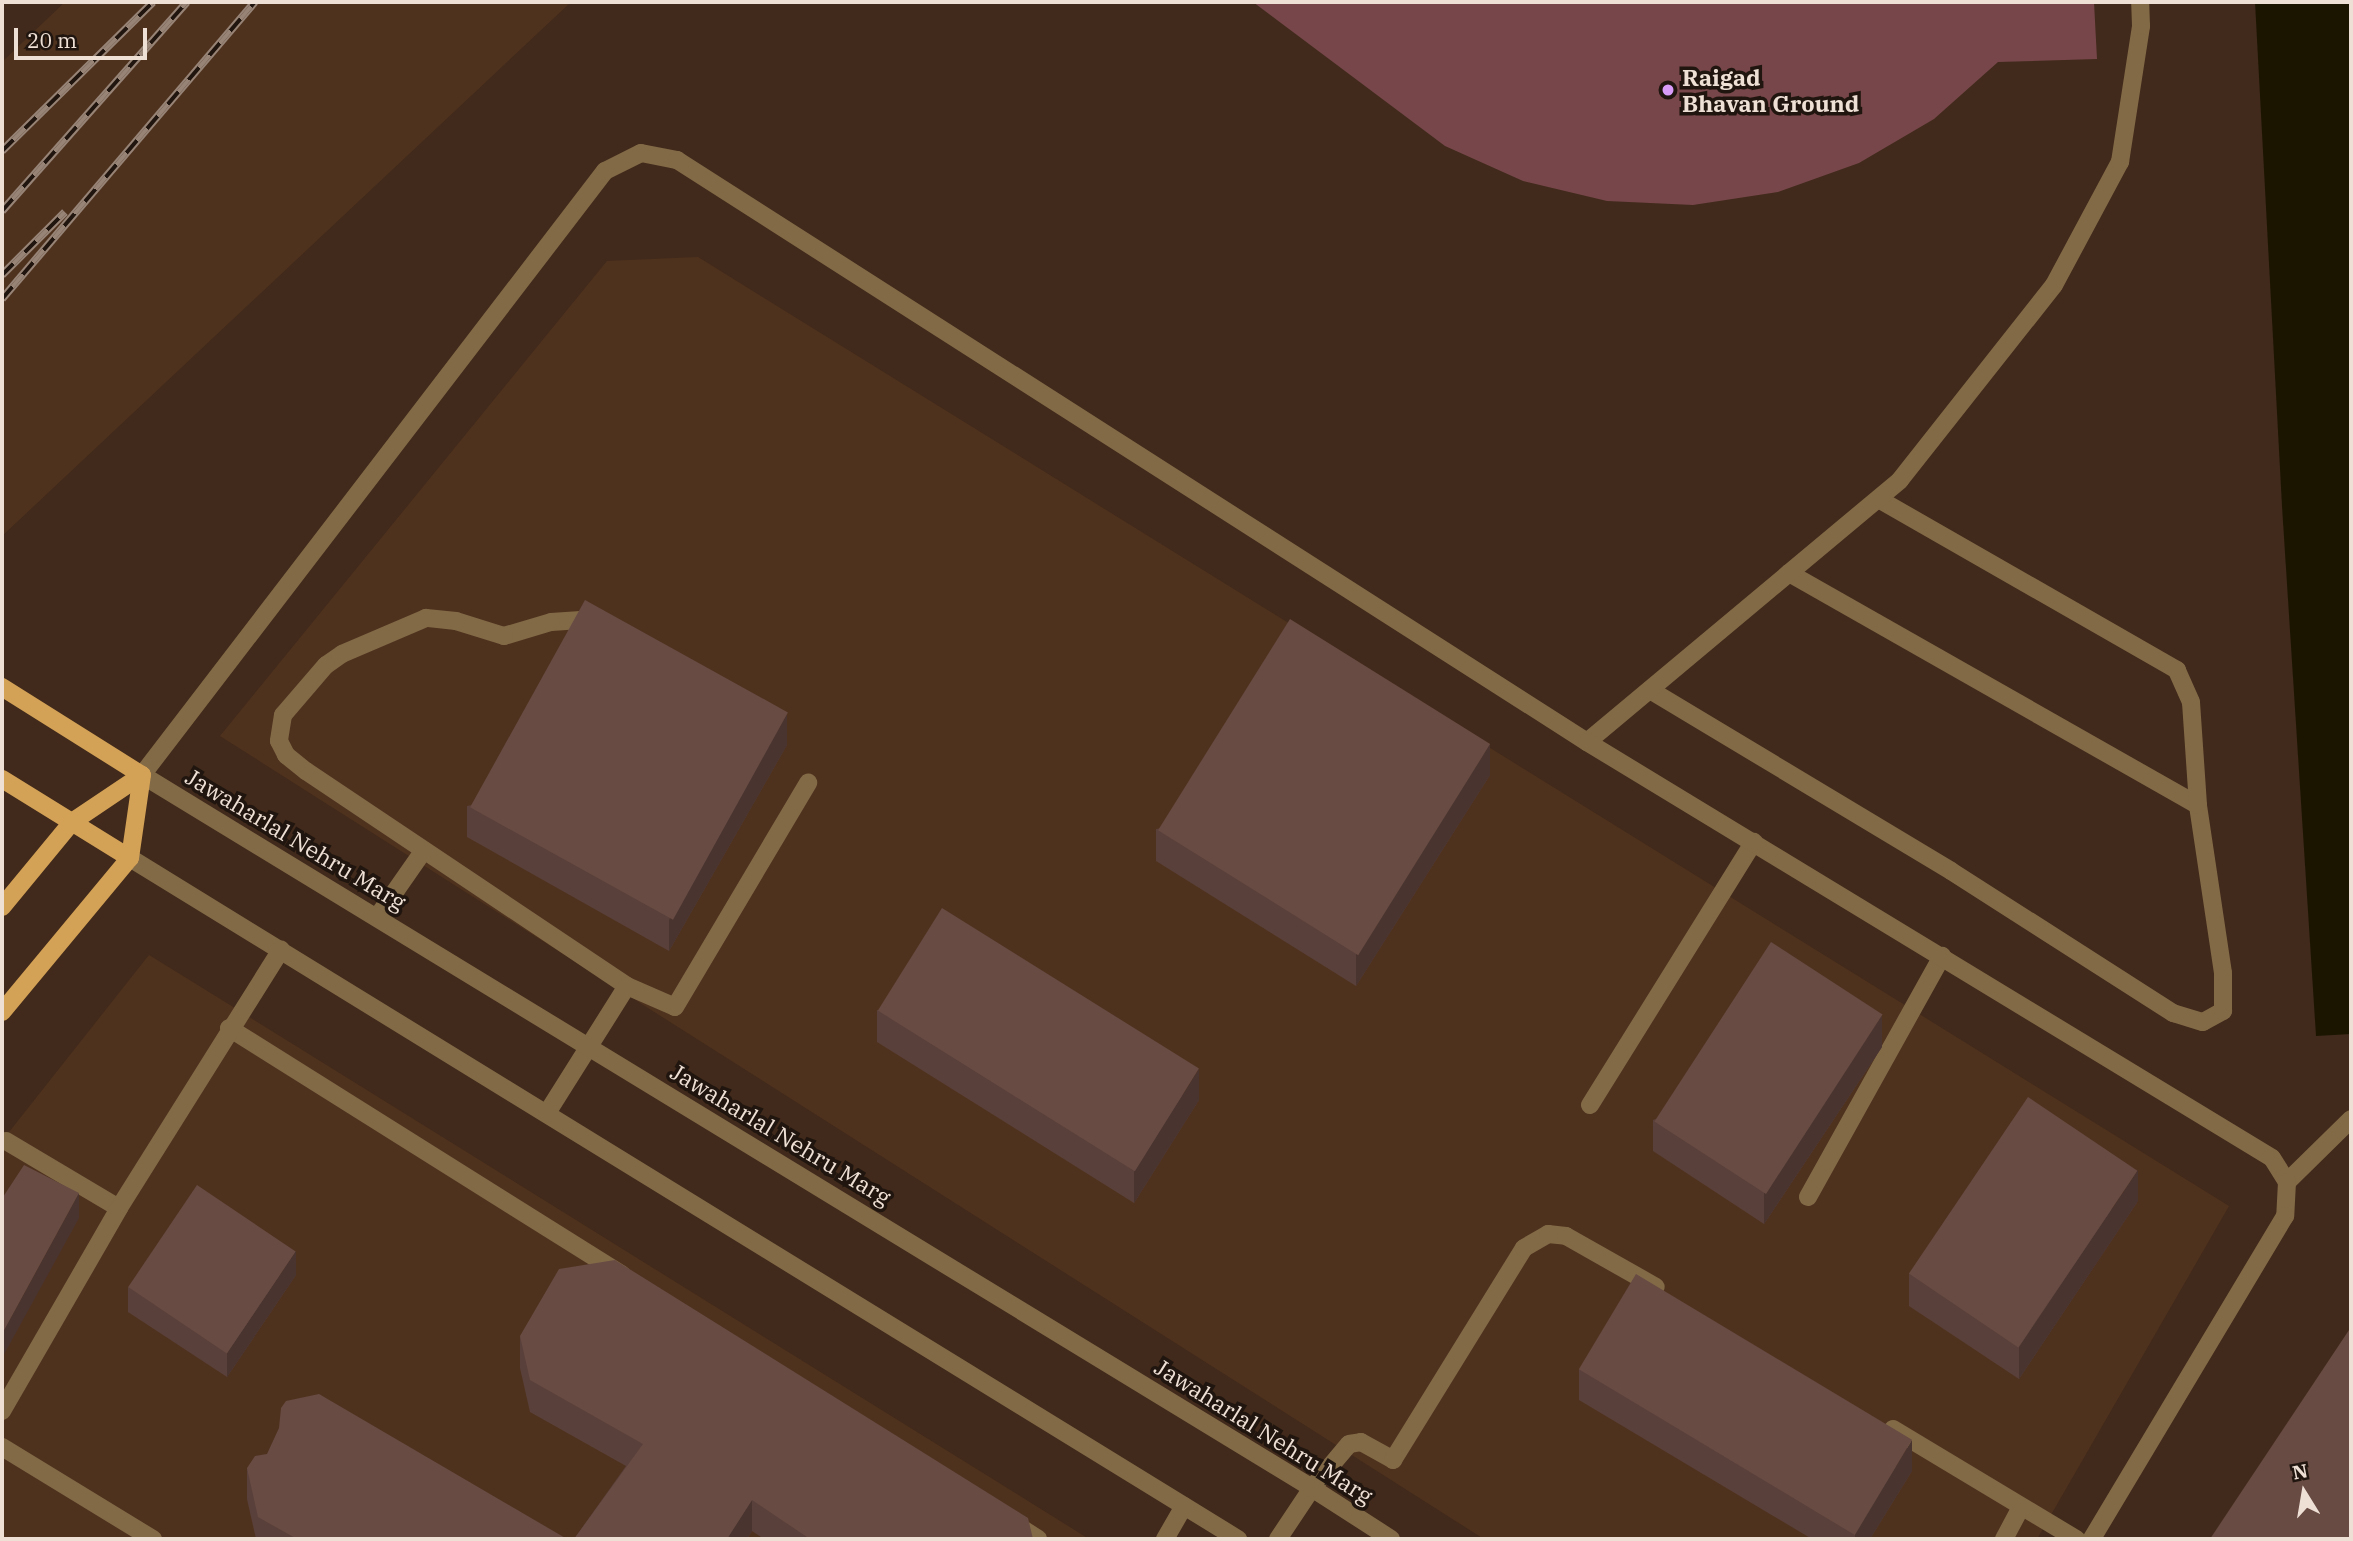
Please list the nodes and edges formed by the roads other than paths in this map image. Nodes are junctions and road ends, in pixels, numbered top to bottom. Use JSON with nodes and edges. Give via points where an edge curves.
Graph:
{"nodes":[{"id":1,"x":2140,"y":2,"type":"edge"},
{"id":2,"x":1878,"y":499,"type":"junction"},
{"id":3,"x":1789,"y":573,"type":"junction"},
{"id":4,"x":605,"y":634,"type":"edge"},
{"id":5,"x":2,"y":687,"type":"edge"},
{"id":6,"x":1650,"y":690,"type":"junction"},
{"id":7,"x":1587,"y":741,"type":"junction"},
{"id":8,"x":142,"y":775,"type":"junction"},
{"id":9,"x":2,"y":779,"type":"edge"},
{"id":10,"x":808,"y":783,"type":"dead end"},
{"id":11,"x":2198,"y":805,"type":"junction"},
{"id":12,"x":72,"y":822,"type":"junction"},
{"id":13,"x":1754,"y":842,"type":"junction"},
{"id":14,"x":424,"y":850,"type":"junction"},
{"id":15,"x":130,"y":858,"type":"junction"},
{"id":16,"x":2,"y":907,"type":"edge"},
{"id":17,"x":378,"y":916,"type":"junction"},
{"id":18,"x":281,"y":950,"type":"junction"},
{"id":19,"x":1942,"y":956,"type":"junction"},
{"id":20,"x":627,"y":986,"type":"junction"},
{"id":21,"x":2,"y":1012,"type":"edge"},
{"id":22,"x":229,"y":1028,"type":"junction"},
{"id":23,"x":587,"y":1045,"type":"junction"},
{"id":24,"x":1590,"y":1105,"type":"dead end"},
{"id":25,"x":547,"y":1113,"type":"junction"},
{"id":26,"x":2351,"y":1119,"type":"edge"},
{"id":27,"x":6,"y":1140,"type":"dead end"},
{"id":28,"x":2287,"y":1182,"type":"junction"},
{"id":29,"x":1808,"y":1197,"type":"dead end"},
{"id":30,"x":119,"y":1208,"type":"junction"},
{"id":31,"x":633,"y":1282,"type":"edge"},
{"id":32,"x":1666,"y":1293,"type":"edge"},
{"id":33,"x":2,"y":1411,"type":"edge"},
{"id":34,"x":1879,"y":1421,"type":"edge"},
{"id":35,"x":2,"y":1447,"type":"edge"},
{"id":36,"x":1312,"y":1488,"type":"junction"},
{"id":37,"x":1184,"y":1506,"type":"junction"},
{"id":38,"x":2021,"y":1507,"type":"junction"},
{"id":39,"x":992,"y":1510,"type":"edge"},
{"id":40,"x":153,"y":1539,"type":"edge"},
{"id":41,"x":1038,"y":1539,"type":"edge"},
{"id":42,"x":1165,"y":1539,"type":"edge"},
{"id":43,"x":1238,"y":1539,"type":"edge"},
{"id":44,"x":1278,"y":1539,"type":"edge"},
{"id":45,"x":1391,"y":1539,"type":"edge"},
{"id":46,"x":2004,"y":1539,"type":"edge"},
{"id":47,"x":2076,"y":1539,"type":"edge"},
{"id":48,"x":2092,"y":1539,"type":"edge"}],
"edges":[{"from":1,"to":2,"type":"street","via":[[2141,26],[2120,162],[2054,285],[1900,480]]},
{"from":2,"to":3,"type":"street"},
{"from":2,"to":11,"type":"street","via":[[2177,670],[2191,702]]},
{"from":3,"to":6,"type":"street"},
{"from":3,"to":11,"type":"street"},
{"from":4,"to":14,"type":"street","via":[[581,621],[551,622],[504,636],[456,621],[426,618],[342,654],[283,715],[279,741],[286,755]]},
{"from":5,"to":8,"type":"main road"},
{"from":6,"to":7,"type":"street"},
{"from":6,"to":11,"type":"street","via":[[1951,871],[2173,1013],[2203,1022],[2223,1011],[2223,973]]},
{"from":7,"to":8,"type":"street","via":[[677,160],[641,153],[605,171]]},
{"from":7,"to":13,"type":"street"},
{"from":8,"to":12,"type":"main road"},
{"from":8,"to":15,"type":"main road"},
{"from":8,"to":17,"type":"street","name":"Jawaharlal Nehru Marg"},
{"from":9,"to":12,"type":"main road"},
{"from":10,"to":20,"type":"street","via":[[675,1007]]},
{"from":12,"to":15,"type":"main road"},
{"from":12,"to":16,"type":"main road"},
{"from":13,"to":19,"type":"street"},
{"from":13,"to":24,"type":"street"},
{"from":14,"to":17,"type":"street"},
{"from":14,"to":20,"type":"street"},
{"from":15,"to":18,"type":"street"},
{"from":15,"to":21,"type":"main road"},
{"from":17,"to":23,"type":"street","name":"Jawaharlal Nehru Marg"},
{"from":18,"to":22,"type":"street"},
{"from":18,"to":25,"type":"street"},
{"from":19,"to":28,"type":"street","via":[[2272,1158]]},
{"from":19,"to":29,"type":"street"},
{"from":20,"to":23,"type":"street"},
{"from":22,"to":30,"type":"street"},
{"from":22,"to":31,"type":"street"},
{"from":23,"to":25,"type":"street"},
{"from":23,"to":36,"type":"street","name":"Jawaharlal Nehru Marg"},
{"from":25,"to":37,"type":"street"},
{"from":26,"to":28,"type":"street"},
{"from":27,"to":30,"type":"street"},
{"from":28,"to":48,"type":"street","via":[[2285,1216]]},
{"from":30,"to":33,"type":"street"},
{"from":32,"to":36,"type":"street","via":[[1566,1236],[1548,1234],[1524,1248],[1393,1460],[1361,1441],[1349,1444]]},
{"from":34,"to":38,"type":"street"},
{"from":35,"to":40,"type":"street"},
{"from":36,"to":44,"type":"street"},
{"from":36,"to":45,"type":"street","name":"Jawaharlal Nehru Marg"},
{"from":37,"to":42,"type":"street"},
{"from":37,"to":43,"type":"street"},
{"from":38,"to":46,"type":"street"},
{"from":38,"to":47,"type":"street"},
{"from":39,"to":41,"type":"street"}]}
